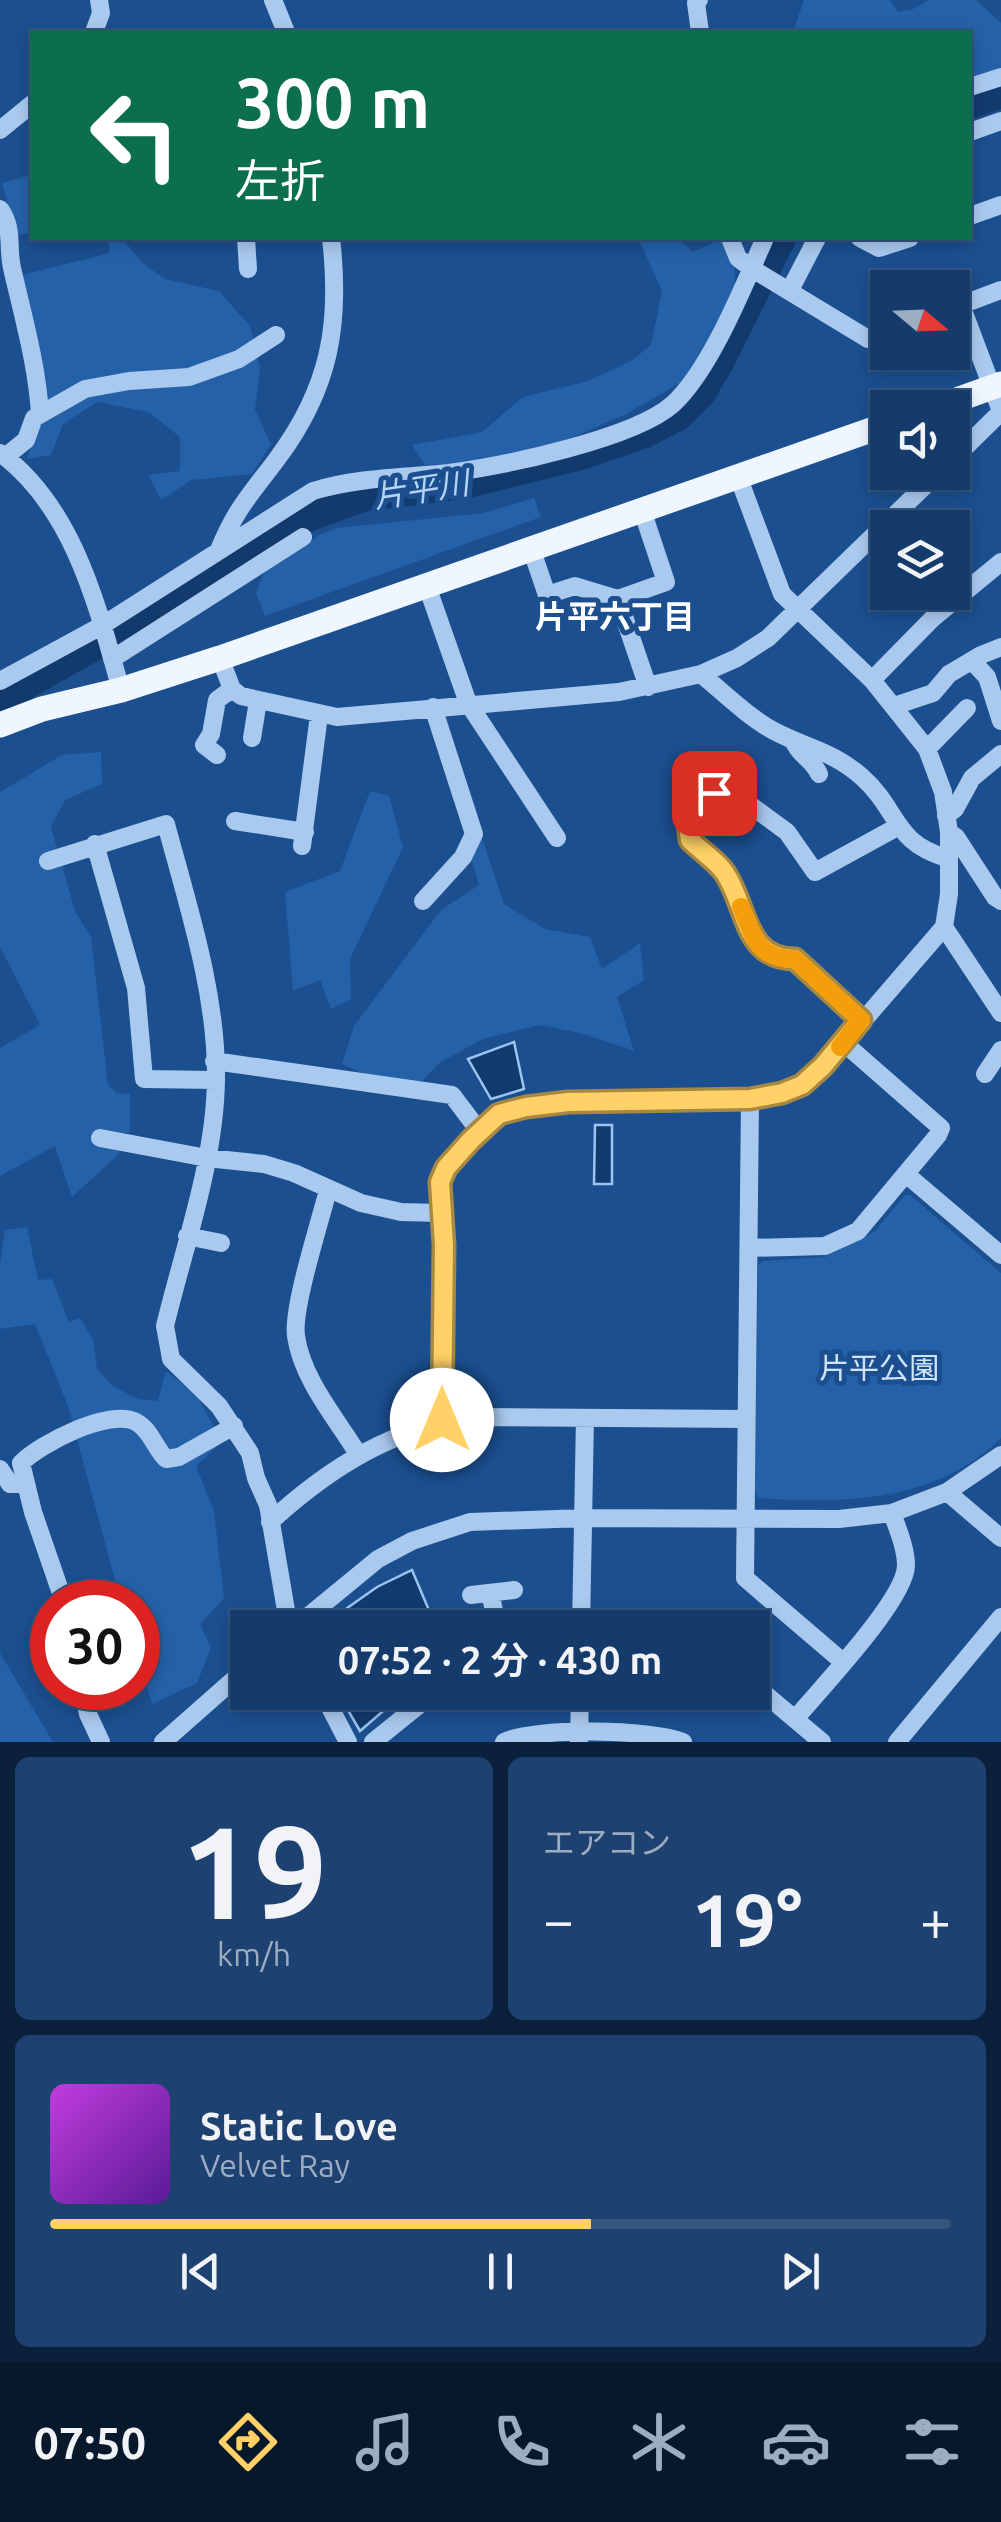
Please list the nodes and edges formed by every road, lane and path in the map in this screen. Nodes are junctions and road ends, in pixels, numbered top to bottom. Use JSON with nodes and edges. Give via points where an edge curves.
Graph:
{"nodes":[{"id":1,"x":99,"y":0,"type":"edge"},
{"id":2,"x":273,"y":0,"type":"edge"},
{"id":3,"x":699,"y":0,"type":"edge"},
{"id":4,"x":95,"y":30,"type":"edge"},
{"id":5,"x":285,"y":30,"type":"edge"},
{"id":6,"x":700,"y":30,"type":"edge"},
{"id":7,"x":1001,"y":77,"type":"edge"},
{"id":8,"x":972,"y":86,"type":"edge"},
{"id":9,"x":30,"y":106,"type":"edge"},
{"id":10,"x":1001,"y":122,"type":"edge"},
{"id":11,"x":0,"y":130,"type":"edge"},
{"id":12,"x":972,"y":131,"type":"edge"},
{"id":13,"x":1001,"y":206,"type":"edge"},
{"id":14,"x":0,"y":208,"type":"edge"},
{"id":15,"x":972,"y":215,"type":"edge"},
{"id":16,"x":5,"y":232,"type":"edge"},
{"id":17,"x":246,"y":240,"type":"edge"},
{"id":18,"x":332,"y":240,"type":"edge"},
{"id":19,"x":731,"y":240,"type":"edge"},
{"id":20,"x":764,"y":240,"type":"edge"},
{"id":21,"x":815,"y":240,"type":"edge"},
{"id":22,"x":864,"y":240,"type":"edge"},
{"id":23,"x":904,"y":240,"type":"edge"},
{"id":24,"x":248,"y":269,"type":"dead end"},
{"id":25,"x":753,"y":269,"type":"junction"},
{"id":26,"x":790,"y":290,"type":"junction"},
{"id":27,"x":1001,"y":290,"type":"edge"},
{"id":28,"x":970,"y":302,"type":"edge"},
{"id":29,"x":276,"y":335,"type":"dead end"},
{"id":30,"x":970,"y":335,"type":"edge"},
{"id":31,"x":870,"y":338,"type":"edge"},
{"id":32,"x":999,"y":399,"type":"edge"},
{"id":33,"x":970,"y":403,"type":"edge"},
{"id":34,"x":40,"y":414,"type":"junction"},
{"id":35,"x":870,"y":430,"type":"edge"},
{"id":36,"x":970,"y":437,"type":"edge"},
{"id":37,"x":3,"y":455,"type":"edge"},
{"id":38,"x":738,"y":476,"type":"junction"},
{"id":39,"x":921,"y":490,"type":"edge"},
{"id":40,"x":642,"y":510,"type":"junction"},
{"id":41,"x":304,"y":538,"type":"dead end"},
{"id":42,"x":531,"y":548,"type":"junction"},
{"id":43,"x":218,"y":550,"type":"junction"},
{"id":44,"x":1001,"y":562,"type":"edge"},
{"id":45,"x":426,"y":586,"type":"junction"},
{"id":46,"x":618,"y":599,"type":"junction"},
{"id":47,"x":798,"y":611,"type":"junction"},
{"id":48,"x":108,"y":643,"type":"junction"},
{"id":49,"x":1001,"y":647,"type":"edge"},
{"id":50,"x":220,"y":658,"type":"junction"},
{"id":51,"x":972,"y":661,"type":"junction"},
{"id":52,"x":701,"y":674,"type":"junction"},
{"id":53,"x":872,"y":680,"type":"junction"},
{"id":54,"x":0,"y":681,"type":"edge"},
{"id":55,"x":648,"y":687,"type":"junction"},
{"id":56,"x":232,"y":689,"type":"junction"},
{"id":57,"x":121,"y":690,"type":"junction"},
{"id":58,"x":258,"y":701,"type":"junction"},
{"id":59,"x":468,"y":703,"type":"junction"},
{"id":60,"x":894,"y":706,"type":"junction"},
{"id":61,"x":433,"y":708,"type":"junction"},
{"id":62,"x":967,"y":708,"type":"dead end"},
{"id":63,"x":319,"y":715,"type":"junction"},
{"id":64,"x":1001,"y":721,"type":"edge"},
{"id":65,"x":0,"y":725,"type":"edge"},
{"id":66,"x":252,"y":738,"type":"dead end"},
{"id":67,"x":793,"y":739,"type":"junction"},
{"id":68,"x":927,"y":749,"type":"junction"},
{"id":69,"x":210,"y":750,"type":"dead end"},
{"id":70,"x":1001,"y":754,"type":"edge"},
{"id":71,"x":819,"y":774,"type":"dead end"},
{"id":72,"x":236,"y":821,"type":"dead end"},
{"id":73,"x":948,"y":824,"type":"junction"},
{"id":74,"x":899,"y":826,"type":"junction"},
{"id":75,"x":557,"y":838,"type":"dead end"},
{"id":76,"x":95,"y":844,"type":"junction"},
{"id":77,"x":947,"y":858,"type":"junction"},
{"id":78,"x":48,"y":860,"type":"dead end"},
{"id":79,"x":1001,"y":901,"type":"edge"},
{"id":80,"x":423,"y":902,"type":"dead end"},
{"id":81,"x":944,"y":927,"type":"junction"},
{"id":82,"x":1001,"y":1013,"type":"edge"},
{"id":83,"x":861,"y":1020,"type":"junction"},
{"id":84,"x":844,"y":1043,"type":"junction"},
{"id":85,"x":1001,"y":1050,"type":"edge"},
{"id":86,"x":215,"y":1070,"type":"junction"},
{"id":87,"x":985,"y":1074,"type":"dead end"},
{"id":88,"x":750,"y":1099,"type":"junction"},
{"id":89,"x":480,"y":1132,"type":"junction"},
{"id":90,"x":100,"y":1138,"type":"dead end"},
{"id":91,"x":206,"y":1158,"type":"junction"},
{"id":92,"x":907,"y":1175,"type":"junction"},
{"id":93,"x":328,"y":1190,"type":"junction"},
{"id":94,"x":441,"y":1213,"type":"junction"},
{"id":95,"x":187,"y":1236,"type":"junction"},
{"id":96,"x":221,"y":1243,"type":"dead end"},
{"id":97,"x":749,"y":1248,"type":"junction"},
{"id":98,"x":1001,"y":1254,"type":"edge"},
{"id":99,"x":586,"y":1418,"type":"junction"},
{"id":100,"x":746,"y":1419,"type":"junction"},
{"id":101,"x":442,"y":1420,"type":"junction"},
{"id":102,"x":234,"y":1426,"type":"junction"},
{"id":103,"x":358,"y":1454,"type":"junction"},
{"id":104,"x":1001,"y":1455,"type":"edge"},
{"id":105,"x":0,"y":1469,"type":"edge"},
{"id":106,"x":26,"y":1484,"type":"junction"},
{"id":107,"x":948,"y":1492,"type":"junction"},
{"id":108,"x":892,"y":1513,"type":"junction"},
{"id":109,"x":583,"y":1518,"type":"junction"},
{"id":110,"x":744,"y":1519,"type":"junction"},
{"id":111,"x":270,"y":1522,"type":"junction"},
{"id":112,"x":1001,"y":1538,"type":"edge"},
{"id":113,"x":57,"y":1580,"type":"edge"},
{"id":114,"x":514,"y":1590,"type":"dead end"},
{"id":115,"x":490,"y":1593,"type":"junction"},
{"id":116,"x":471,"y":1595,"type":"dead end"},
{"id":117,"x":288,"y":1610,"type":"edge"},
{"id":118,"x":314,"y":1610,"type":"edge"},
{"id":119,"x":494,"y":1610,"type":"edge"},
{"id":120,"x":582,"y":1610,"type":"edge"},
{"id":121,"x":1001,"y":1618,"type":"edge"},
{"id":122,"x":843,"y":1662,"type":"junction"},
{"id":123,"x":230,"y":1683,"type":"edge"},
{"id":124,"x":770,"y":1697,"type":"edge"},
{"id":125,"x":87,"y":1710,"type":"edge"},
{"id":126,"x":331,"y":1710,"type":"edge"},
{"id":127,"x":412,"y":1710,"type":"edge"},
{"id":128,"x":580,"y":1710,"type":"edge"},
{"id":129,"x":796,"y":1718,"type":"junction"},
{"id":130,"x":579,"y":1738,"type":"edge"},
{"id":131,"x":101,"y":1742,"type":"edge"},
{"id":132,"x":163,"y":1742,"type":"edge"},
{"id":133,"x":348,"y":1742,"type":"edge"},
{"id":134,"x":372,"y":1742,"type":"edge"},
{"id":135,"x":504,"y":1742,"type":"edge"},
{"id":136,"x":684,"y":1742,"type":"edge"},
{"id":137,"x":822,"y":1742,"type":"edge"},
{"id":138,"x":897,"y":1742,"type":"edge"}],
"edges":[{"from":1,"to":4,"type":"street"},
{"from":2,"to":5,"type":"street"},
{"from":3,"to":6,"type":"street"},
{"from":7,"to":8,"type":"street"},
{"from":9,"to":11,"type":"street"},
{"from":10,"to":12,"type":"street"},
{"from":13,"to":15,"type":"street"},
{"from":14,"to":16,"type":"street","via":[[8,221]]},
{"from":16,"to":34,"type":"street"},
{"from":17,"to":24,"type":"street"},
{"from":18,"to":43,"type":"street","via":[[332,329],[316,396],[233,515]]},
{"from":19,"to":25,"type":"street","via":[[738,258]]},
{"from":20,"to":25,"type":"street"},
{"from":21,"to":26,"type":"street"},
{"from":22,"to":23,"type":"street","via":[[880,248]]},
{"from":25,"to":26,"type":"street"},
{"from":25,"to":43,"type":"street","via":[[694,377],[672,405],[649,419],[480,468],[314,491]]},
{"from":26,"to":31,"type":"street"},
{"from":27,"to":28,"type":"street"},
{"from":29,"to":34,"type":"street","via":[[216,369],[85,389]]},
{"from":30,"to":32,"type":"street"},
{"from":32,"to":33,"type":"main road"},
{"from":32,"to":36,"type":"street"},
{"from":34,"to":37,"type":"street","via":[[26,440]]},
{"from":35,"to":38,"type":"main road"},
{"from":37,"to":48,"type":"street","via":[[43,492],[67,532]]},
{"from":38,"to":40,"type":"main road"},
{"from":38,"to":47,"type":"street","via":[[782,594]]},
{"from":39,"to":47,"type":"street"},
{"from":40,"to":42,"type":"main road"},
{"from":40,"to":46,"type":"street","via":[[666,582]]},
{"from":41,"to":48,"type":"street"},
{"from":42,"to":45,"type":"main road"},
{"from":42,"to":46,"type":"street","via":[[548,596],[575,586]]},
{"from":43,"to":48,"type":"street"},
{"from":44,"to":53,"type":"street"},
{"from":45,"to":50,"type":"main road"},
{"from":45,"to":59,"type":"street"},
{"from":46,"to":55,"type":"street"},
{"from":47,"to":52,"type":"street","via":[[768,638]]},
{"from":47,"to":53,"type":"street"},
{"from":48,"to":54,"type":"street"},
{"from":48,"to":57,"type":"street"},
{"from":49,"to":51,"type":"street"},
{"from":50,"to":56,"type":"street"},
{"from":50,"to":57,"type":"main road"},
{"from":51,"to":60,"type":"street","via":[[933,693]]},
{"from":51,"to":64,"type":"street","via":[[986,677]]},
{"from":52,"to":55,"type":"street"},
{"from":52,"to":67,"type":"street","via":[[771,730]]},
{"from":53,"to":60,"type":"street"},
{"from":55,"to":59,"type":"street"},
{"from":56,"to":58,"type":"street"},
{"from":56,"to":69,"type":"street","via":[[217,700]]},
{"from":57,"to":65,"type":"main road"},
{"from":58,"to":63,"type":"street"},
{"from":58,"to":66,"type":"street"},
{"from":59,"to":61,"type":"street"},
{"from":59,"to":75,"type":"street"},
{"from":60,"to":68,"type":"street"},
{"from":61,"to":63,"type":"street"},
{"from":61,"to":80,"type":"street","via":[[474,834],[464,857]]},
{"from":62,"to":68,"type":"street"},
{"from":63,"to":72,"type":"street","via":[[304,839]]},
{"from":67,"to":71,"type":"street"},
{"from":67,"to":74,"type":"street","via":[[834,755],[860,776]]},
{"from":68,"to":73,"type":"street"},
{"from":70,"to":73,"type":"street","via":[[972,778]]},
{"from":73,"to":77,"type":"street"},
{"from":73,"to":79,"type":"street"},
{"from":74,"to":77,"type":"street","via":[[922,851]]},
{"from":74,"to":83,"type":"street","via":[[814,872],[787,832],[731,791],[714,793],[688,824],[690,840],[724,872],[760,950],[795,959]]},
{"from":76,"to":78,"type":"street"},
{"from":76,"to":86,"type":"street","via":[[136,988],[144,1078]]},
{"from":76,"to":86,"type":"street","via":[[166,824],[208,996]]},
{"from":77,"to":81,"type":"street"},
{"from":81,"to":82,"type":"street"},
{"from":81,"to":83,"type":"street"},
{"from":83,"to":84,"type":"street"},
{"from":84,"to":88,"type":"street","via":[[802,1085]]},
{"from":84,"to":92,"type":"street","via":[[941,1128]]},
{"from":85,"to":87,"type":"street"},
{"from":86,"to":89,"type":"street","via":[[452,1095]]},
{"from":86,"to":91,"type":"street"},
{"from":88,"to":89,"type":"street","via":[[526,1107],[499,1114]]},
{"from":88,"to":97,"type":"street"},
{"from":89,"to":94,"type":"street","via":[[446,1168]]},
{"from":90,"to":91,"type":"street"},
{"from":91,"to":93,"type":"street","via":[[264,1164]]},
{"from":91,"to":95,"type":"street"},
{"from":92,"to":97,"type":"street","via":[[872,1218],[840,1241]]},
{"from":92,"to":98,"type":"street"},
{"from":93,"to":94,"type":"street","via":[[400,1212]]},
{"from":93,"to":103,"type":"street","via":[[296,1336],[306,1371]]},
{"from":94,"to":101,"type":"street"},
{"from":95,"to":96,"type":"street"},
{"from":95,"to":102,"type":"street","via":[[166,1344],[171,1360]]},
{"from":97,"to":100,"type":"street"},
{"from":99,"to":100,"type":"street"},
{"from":99,"to":101,"type":"street"},
{"from":99,"to":109,"type":"street"},
{"from":100,"to":110,"type":"street"},
{"from":101,"to":103,"type":"street"},
{"from":102,"to":106,"type":"street","via":[[166,1458],[137,1422],[120,1417],[68,1432],[30,1454],[22,1463]]},
{"from":102,"to":111,"type":"street","via":[[250,1453]]},
{"from":103,"to":111,"type":"street"},
{"from":104,"to":107,"type":"street"},
{"from":105,"to":106,"type":"street","via":[[10,1484]]},
{"from":106,"to":113,"type":"street"},
{"from":107,"to":108,"type":"street"},
{"from":107,"to":112,"type":"street"},
{"from":108,"to":110,"type":"street"},
{"from":108,"to":122,"type":"street","via":[[906,1569],[897,1595]]},
{"from":109,"to":110,"type":"street"},
{"from":109,"to":118,"type":"street","via":[[495,1520],[441,1530],[378,1559]]},
{"from":109,"to":120,"type":"street"},
{"from":110,"to":122,"type":"street","via":[[745,1578]]},
{"from":111,"to":117,"type":"street"},
{"from":114,"to":115,"type":"street"},
{"from":115,"to":116,"type":"street"},
{"from":115,"to":119,"type":"street"},
{"from":121,"to":138,"type":"street"},
{"from":122,"to":129,"type":"street"},
{"from":123,"to":132,"type":"street"},
{"from":124,"to":129,"type":"street"},
{"from":125,"to":131,"type":"street"},
{"from":126,"to":133,"type":"street"},
{"from":127,"to":134,"type":"street"},
{"from":128,"to":130,"type":"street"},
{"from":129,"to":137,"type":"street"},
{"from":130,"to":135,"type":"street","via":[[526,1733]]},
{"from":130,"to":136,"type":"street","via":[[638,1734]]}]}
